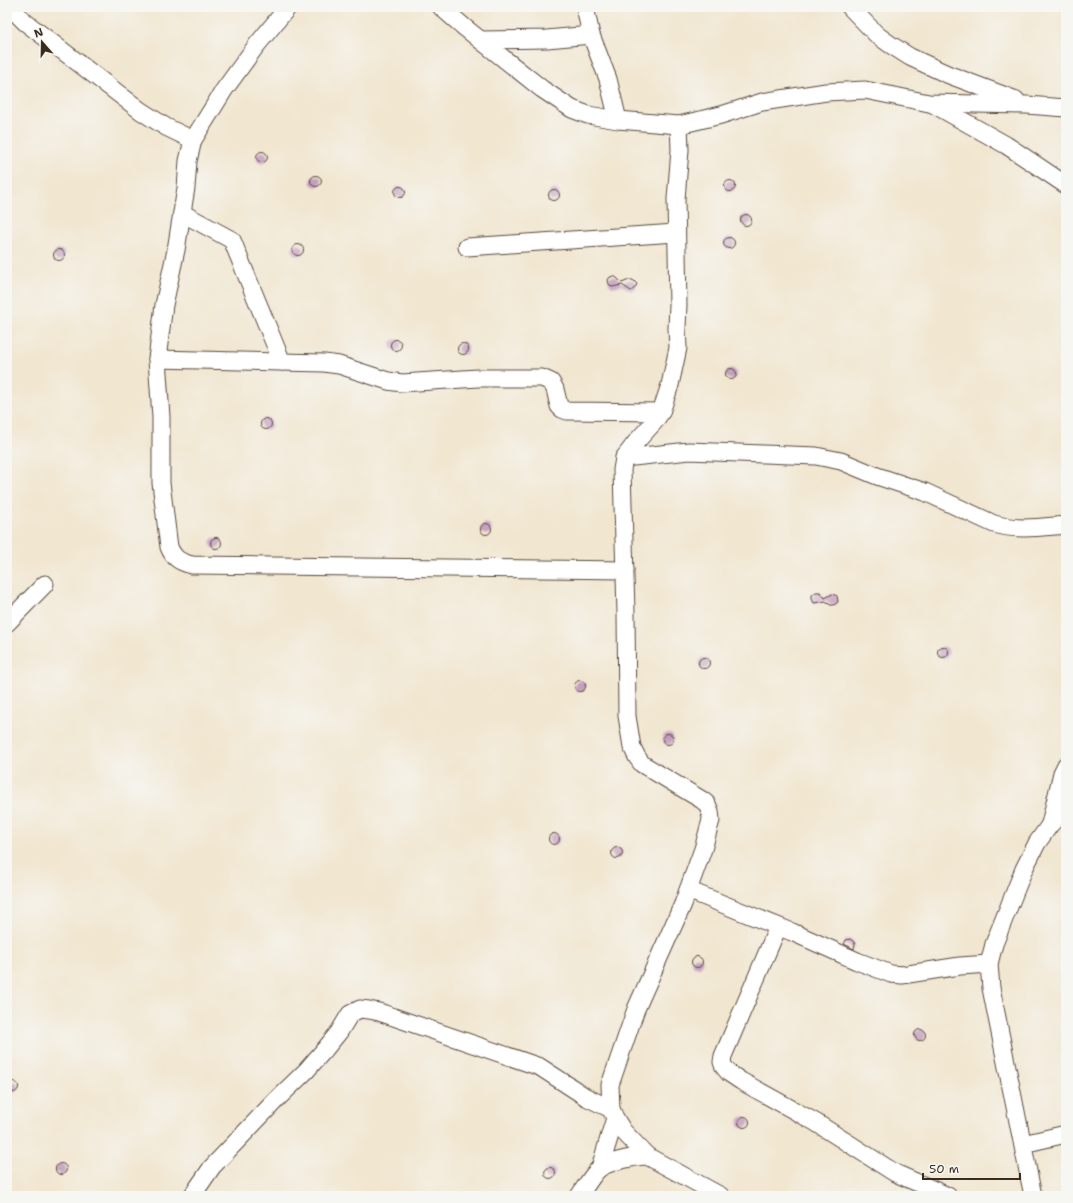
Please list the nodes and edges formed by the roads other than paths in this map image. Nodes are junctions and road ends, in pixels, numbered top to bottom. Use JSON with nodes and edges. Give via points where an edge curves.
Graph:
{"nodes":[{"id":1,"x":10,"y":7,"type":"edge"},
{"id":2,"x":288,"y":7,"type":"edge"},
{"id":3,"x":585,"y":7,"type":"edge"},
{"id":4,"x":850,"y":7,"type":"edge"},
{"id":5,"x":444,"y":8,"type":"edge"},
{"id":6,"x":591,"y":35,"type":"junction"},
{"id":7,"x":480,"y":40,"type":"junction"},
{"id":8,"x":929,"y":103,"type":"junction"},
{"id":9,"x":1028,"y":105,"type":"junction"},
{"id":10,"x":1066,"y":108,"type":"edge"},
{"id":11,"x":618,"y":120,"type":"junction"},
{"id":12,"x":680,"y":125,"type":"junction"},
{"id":13,"x":193,"y":140,"type":"junction"},
{"id":14,"x":1066,"y":185,"type":"edge"},
{"id":15,"x":182,"y":213,"type":"junction"},
{"id":16,"x":676,"y":233,"type":"junction"},
{"id":17,"x":467,"y":247,"type":"dead end"},
{"id":18,"x":157,"y":359,"type":"junction"},
{"id":19,"x":282,"y":362,"type":"junction"},
{"id":20,"x":661,"y":412,"type":"junction"},
{"id":21,"x":624,"y":458,"type":"junction"},
{"id":22,"x":1066,"y":525,"type":"edge"},
{"id":23,"x":625,"y":570,"type":"junction"},
{"id":24,"x":45,"y":584,"type":"dead end"},
{"id":25,"x":7,"y":623,"type":"edge"},
{"id":26,"x":1066,"y":764,"type":"edge"},
{"id":27,"x":1066,"y":807,"type":"edge"},
{"id":28,"x":1049,"y":826,"type":"junction"},
{"id":29,"x":688,"y":890,"type":"junction"},
{"id":30,"x":778,"y":927,"type":"junction"},
{"id":31,"x":989,"y":964,"type":"junction"},
{"id":32,"x":613,"y":1113,"type":"junction"},
{"id":33,"x":1066,"y":1134,"type":"edge"},
{"id":34,"x":1023,"y":1144,"type":"junction"},
{"id":35,"x":647,"y":1156,"type":"junction"},
{"id":36,"x":600,"y":1168,"type":"junction"},
{"id":37,"x":192,"y":1196,"type":"edge"},
{"id":38,"x":579,"y":1196,"type":"edge"},
{"id":39,"x":721,"y":1196,"type":"edge"},
{"id":40,"x":948,"y":1196,"type":"edge"},
{"id":41,"x":1034,"y":1196,"type":"edge"}],
"edges":[{"from":1,"to":13,"type":"street","via":[[25,22],[141,111]]},
{"from":2,"to":13,"type":"street","via":[[224,90]]},
{"from":3,"to":6,"type":"street"},
{"from":4,"to":9,"type":"street","via":[[890,45],[947,74]]},
{"from":5,"to":7,"type":"street"},
{"from":6,"to":7,"type":"street"},
{"from":6,"to":11,"type":"street","via":[[608,79]]},
{"from":7,"to":11,"type":"street","via":[[572,109],[588,115]]},
{"from":8,"to":9,"type":"street"},
{"from":8,"to":12,"type":"street","via":[[865,90],[826,92],[762,102]]},
{"from":8,"to":14,"type":"street","via":[[1006,145]]},
{"from":9,"to":10,"type":"street"},
{"from":11,"to":12,"type":"street"},
{"from":12,"to":16,"type":"street"},
{"from":13,"to":15,"type":"street"},
{"from":15,"to":18,"type":"street","via":[[164,305]]},
{"from":15,"to":19,"type":"street","via":[[232,240]]},
{"from":16,"to":17,"type":"street"},
{"from":16,"to":20,"type":"street","via":[[678,348]]},
{"from":18,"to":19,"type":"street"},
{"from":18,"to":23,"type":"street","via":[[161,417],[161,483],[169,547],[176,559],[182,563]]},
{"from":19,"to":20,"type":"street","via":[[332,364],[402,383],[536,377],[551,382],[559,406],[564,410]]},
{"from":20,"to":21,"type":"street"},
{"from":21,"to":22,"type":"street","via":[[689,451],[816,456],[841,460],[877,476],[925,492],[1005,528]]},
{"from":21,"to":23,"type":"street","via":[[622,470]]},
{"from":23,"to":29,"type":"street","via":[[627,716],[632,747],[642,764],[702,800],[710,811],[709,830]]},
{"from":24,"to":25,"type":"street"},
{"from":26,"to":28,"type":"street"},
{"from":27,"to":28,"type":"street"},
{"from":28,"to":31,"type":"street","via":[[1024,869],[994,944]]},
{"from":29,"to":30,"type":"street"},
{"from":29,"to":32,"type":"street","via":[[636,1009],[610,1085]]},
{"from":30,"to":31,"type":"street","via":[[891,974],[902,975]]},
{"from":30,"to":40,"type":"street","via":[[723,1056],[724,1067],[741,1081],[814,1122],[895,1173]]},
{"from":31,"to":34,"type":"street","via":[[991,988]]},
{"from":32,"to":35,"type":"street","via":[[623,1131]]},
{"from":32,"to":36,"type":"street"},
{"from":32,"to":37,"type":"street","via":[[540,1068],[379,1012],[360,1009],[350,1014],[339,1032],[316,1059],[212,1167]]},
{"from":33,"to":34,"type":"street"},
{"from":34,"to":41,"type":"street"},
{"from":35,"to":36,"type":"street","via":[[626,1159]]},
{"from":35,"to":39,"type":"street"},
{"from":36,"to":38,"type":"street"}]}
